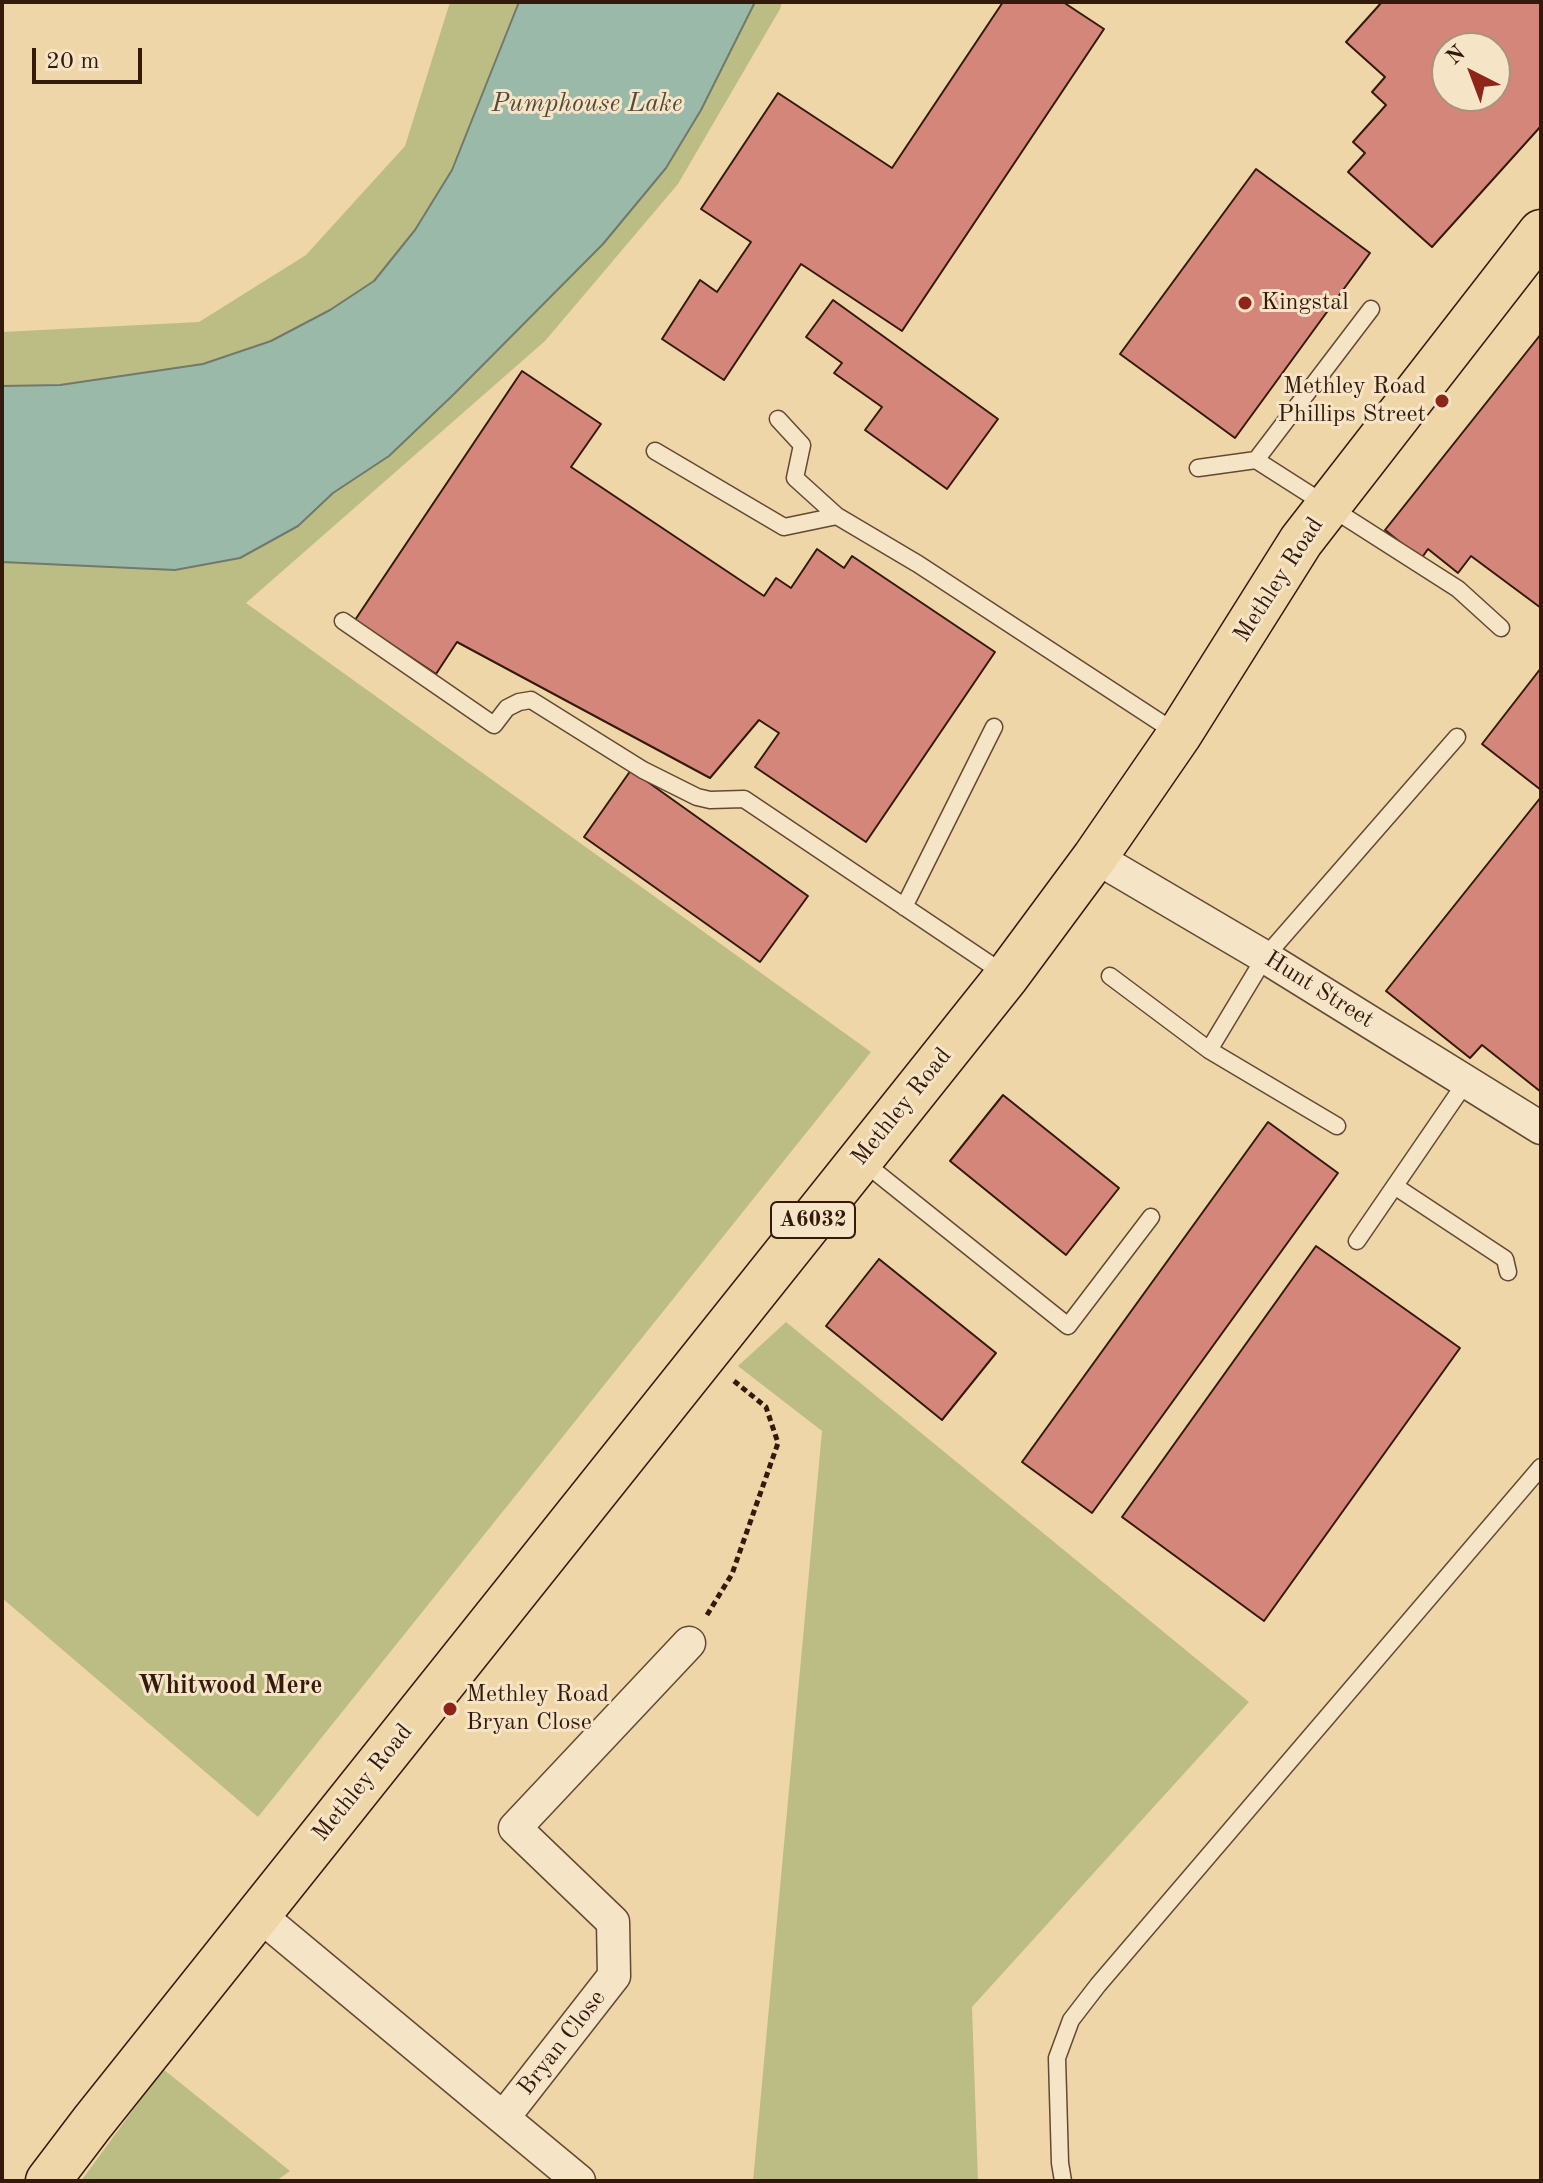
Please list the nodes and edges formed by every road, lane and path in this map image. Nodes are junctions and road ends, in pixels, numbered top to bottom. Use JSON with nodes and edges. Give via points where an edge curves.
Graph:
{"nodes":[{"id":1,"x":1541,"y":232,"type":"edge"},
{"id":2,"x":1371,"y":309,"type":"dead end"},
{"id":3,"x":778,"y":419,"type":"dead end"},
{"id":4,"x":655,"y":451,"type":"dead end"},
{"id":5,"x":1256,"y":460,"type":"junction"},
{"id":6,"x":1198,"y":468,"type":"dead end"},
{"id":7,"x":1328,"y":506,"type":"junction"},
{"id":8,"x":837,"y":516,"type":"junction"},
{"id":9,"x":343,"y":621,"type":"dead end"},
{"id":10,"x":1501,"y":628,"type":"dead end"},
{"id":11,"x":994,"y":727,"type":"dead end"},
{"id":12,"x":1179,"y":735,"type":"junction"},
{"id":13,"x":1457,"y":737,"type":"dead end"},
{"id":14,"x":1095,"y":857,"type":"junction"},
{"id":15,"x":904,"y":907,"type":"junction"},
{"id":16,"x":1265,"y":957,"type":"junction"},
{"id":17,"x":1007,"y":976,"type":"junction"},
{"id":18,"x":1110,"y":976,"type":"dead end"},
{"id":19,"x":1209,"y":1050,"type":"junction"},
{"id":20,"x":1466,"y":1082,"type":"junction"},
{"id":21,"x":1337,"y":1126,"type":"dead end"},
{"id":22,"x":1541,"y":1128,"type":"edge"},
{"id":23,"x":860,"y":1160,"type":"junction"},
{"id":24,"x":1396,"y":1187,"type":"junction"},
{"id":25,"x":1151,"y":1217,"type":"dead end"},
{"id":26,"x":1357,"y":1241,"type":"dead end"},
{"id":27,"x":1508,"y":1272,"type":"dead end"},
{"id":28,"x":704,"y":1356,"type":"junction"},
{"id":29,"x":1541,"y":1467,"type":"edge"},
{"id":30,"x":689,"y":1643,"type":"joint"},
{"id":31,"x":258,"y":1914,"type":"junction"},
{"id":32,"x":503,"y":2118,"type":"junction"},
{"id":33,"x":48,"y":2181,"type":"edge"},
{"id":34,"x":579,"y":2181,"type":"edge"},
{"id":35,"x":1063,"y":2181,"type":"edge"}],
"edges":[{"from":1,"to":7,"type":"main road","name":"Methley Road","number":"A6032"},
{"from":2,"to":5,"type":"lane"},
{"from":3,"to":8,"type":"lane","via":[[802,445],[795,478]]},
{"from":4,"to":8,"type":"lane","via":[[784,527]]},
{"from":5,"to":6,"type":"lane"},
{"from":5,"to":7,"type":"lane"},
{"from":7,"to":10,"type":"lane","via":[[1458,589]]},
{"from":7,"to":12,"type":"main road","name":"Methley Road","number":"A6032"},
{"from":8,"to":12,"type":"lane"},
{"from":9,"to":15,"type":"lane","via":[[494,725],[507,708],[531,700],[697,797],[744,799]]},
{"from":11,"to":15,"type":"lane"},
{"from":12,"to":14,"type":"main road","name":"Methley Road","number":"A6032"},
{"from":13,"to":16,"type":"lane"},
{"from":14,"to":16,"type":"street","name":"Hunt Street"},
{"from":14,"to":17,"type":"main road","name":"Methley Road","number":"A6032"},
{"from":15,"to":17,"type":"lane"},
{"from":16,"to":19,"type":"lane"},
{"from":16,"to":20,"type":"street","name":"Hunt Street"},
{"from":17,"to":23,"type":"main road","name":"Methley Road","number":"A6032"},
{"from":18,"to":19,"type":"lane"},
{"from":19,"to":21,"type":"lane"},
{"from":20,"to":22,"type":"street","name":"Hunt Street"},
{"from":20,"to":24,"type":"lane"},
{"from":23,"to":25,"type":"lane","via":[[1068,1326]]},
{"from":23,"to":28,"type":"main road","name":"Methley Road","number":"A6032"},
{"from":24,"to":26,"type":"lane"},
{"from":24,"to":27,"type":"lane","via":[[1505,1259]]},
{"from":28,"to":30,"type":"path","via":[[766,1407],[778,1443],[732,1574]]},
{"from":28,"to":31,"type":"main road","name":"Methley Road","number":"A6032"},
{"from":29,"to":35,"type":"lane","via":[[1071,2020],[1057,2058]]},
{"from":30,"to":32,"type":"street","name":"Bryan Close","via":[[515,1828],[613,1922],[614,1976]]},
{"from":31,"to":32,"type":"street","name":"Bryan Close"},
{"from":31,"to":33,"type":"main road","name":"Methley Road","number":"A6032"},
{"from":32,"to":34,"type":"street","name":"Bryan Close"}]}
